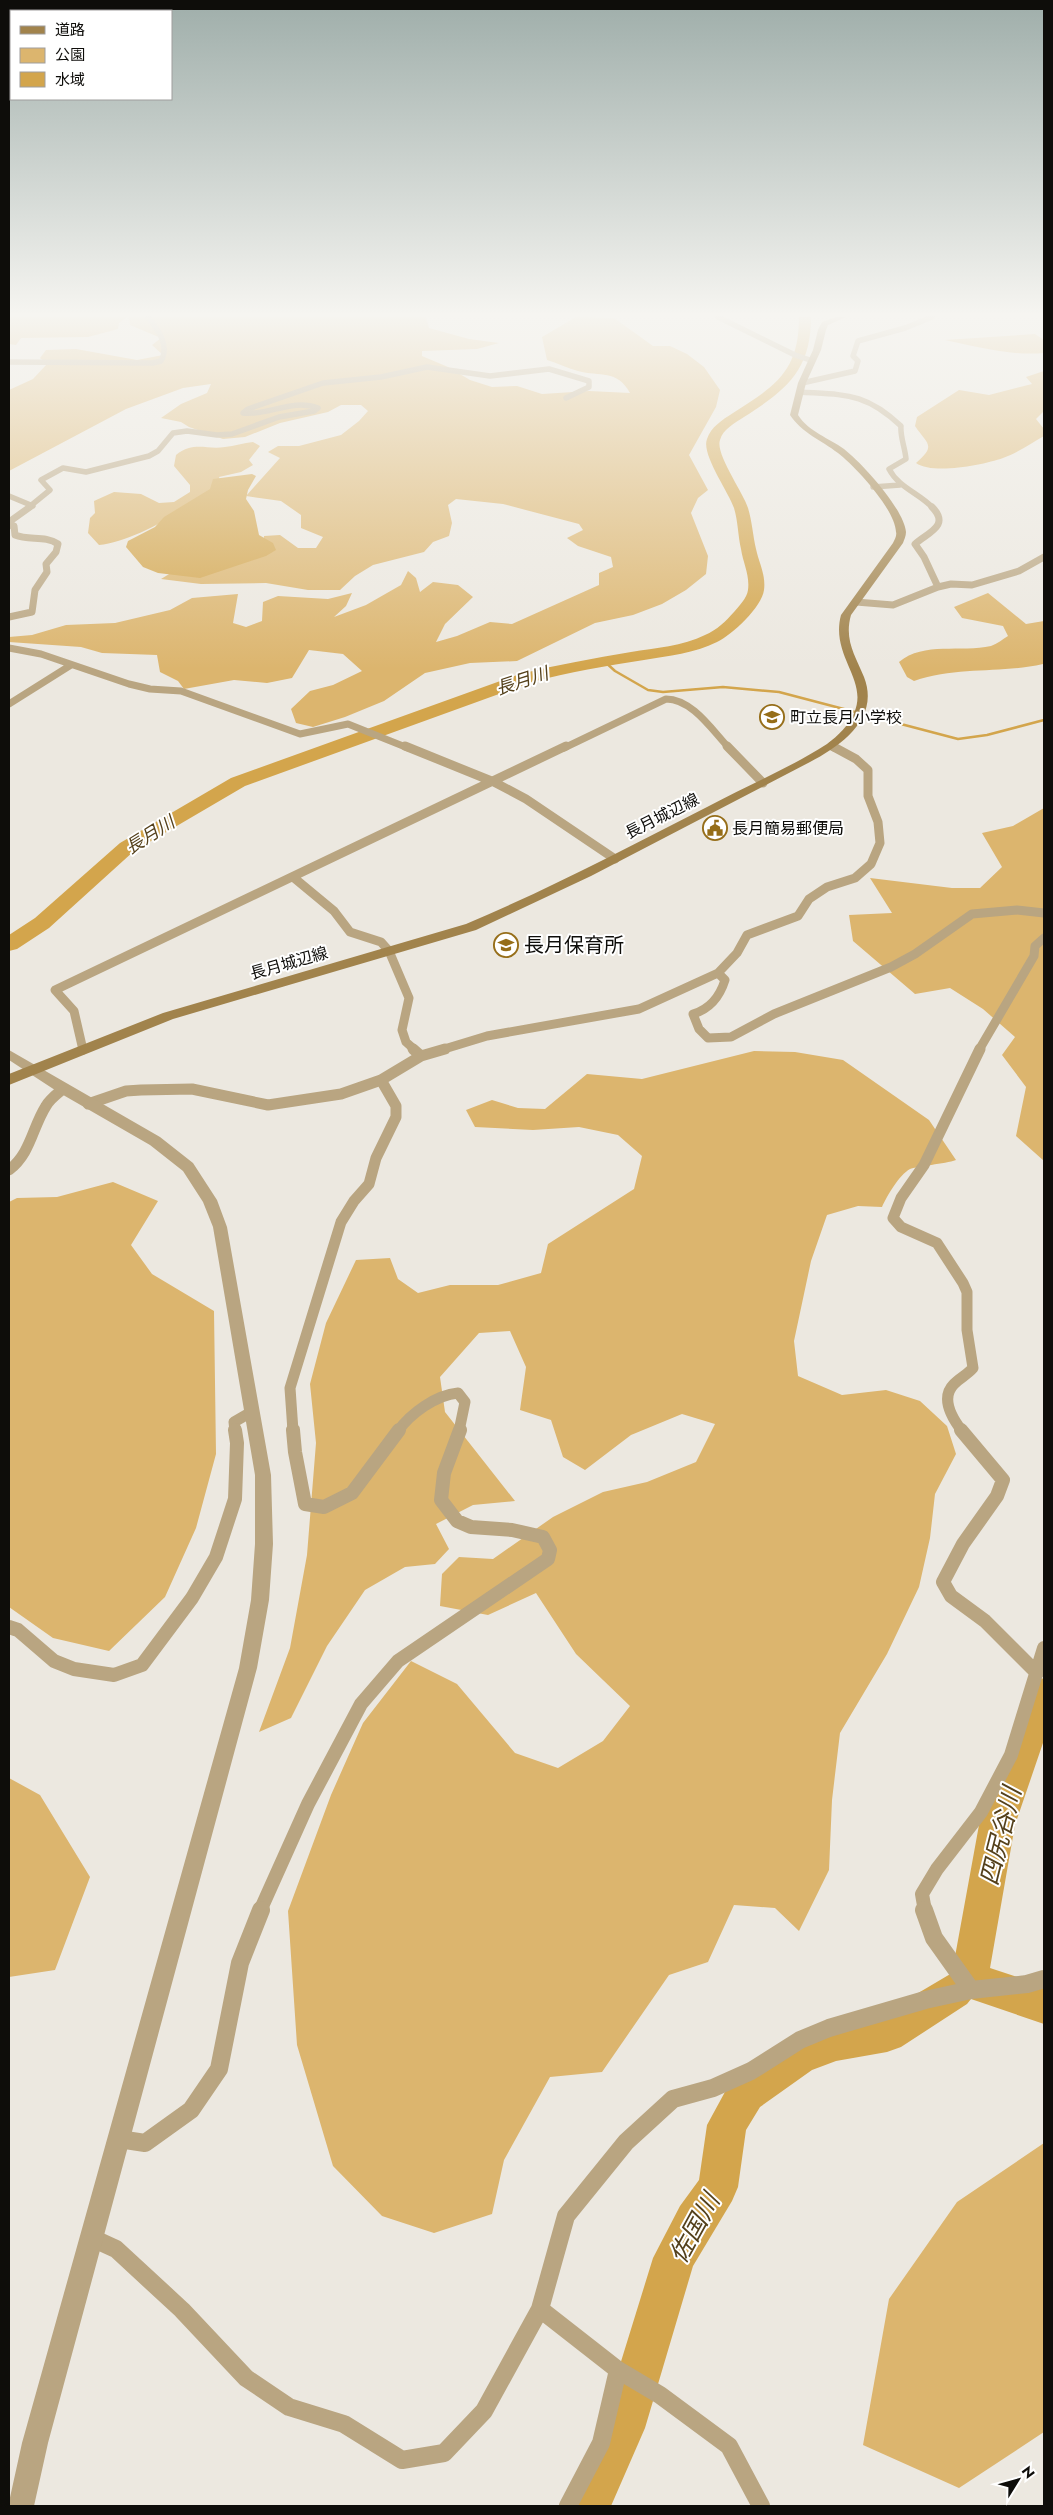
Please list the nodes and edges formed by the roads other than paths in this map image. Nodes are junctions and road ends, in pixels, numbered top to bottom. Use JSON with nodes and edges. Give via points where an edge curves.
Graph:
{"nodes":[{"id":1,"x":171,"y":434,"type":"edge"},
{"id":2,"x":817,"y":434,"type":"edge"},
{"id":3,"x":900,"y":434,"type":"edge"},
{"id":4,"x":900,"y":485,"type":"junction"},
{"id":5,"x":873,"y":487,"type":"junction"},
{"id":6,"x":9,"y":496,"type":"edge"},
{"id":7,"x":33,"y":506,"type":"junction"},
{"id":8,"x":9,"y":523,"type":"edge"},
{"id":9,"x":1044,"y":557,"type":"edge"},
{"id":10,"x":938,"y":587,"type":"junction"},
{"id":11,"x":856,"y":602,"type":"junction"},
{"id":12,"x":9,"y":617,"type":"edge"},
{"id":13,"x":9,"y":648,"type":"edge"},
{"id":14,"x":71,"y":665,"type":"junction"},
{"id":15,"x":9,"y":704,"type":"edge"},
{"id":16,"x":831,"y":746,"type":"junction"},
{"id":17,"x":494,"y":782,"type":"junction"},
{"id":18,"x":763,"y":782,"type":"junction"},
{"id":19,"x":614,"y":859,"type":"junction"},
{"id":20,"x":293,"y":877,"type":"junction"},
{"id":21,"x":1044,"y":913,"type":"edge"},
{"id":22,"x":1044,"y":938,"type":"edge"},
{"id":23,"x":389,"y":951,"type":"junction"},
{"id":24,"x":718,"y":973,"type":"junction"},
{"id":25,"x":83,"y":1050,"type":"junction"},
{"id":26,"x":9,"y":1054,"type":"edge"},
{"id":27,"x":421,"y":1056,"type":"junction"},
{"id":28,"x":33,"y":1071,"type":"junction"},
{"id":29,"x":9,"y":1080,"type":"edge"},
{"id":30,"x":380,"y":1080,"type":"junction"},
{"id":31,"x":63,"y":1090,"type":"junction"},
{"id":32,"x":88,"y":1104,"type":"junction"},
{"id":33,"x":9,"y":1170,"type":"edge"},
{"id":34,"x":253,"y":1411,"type":"junction"},
{"id":35,"x":9,"y":1626,"type":"edge"},
{"id":36,"x":1044,"y":1648,"type":"edge"},
{"id":37,"x":1037,"y":1673,"type":"junction"},
{"id":38,"x":1044,"y":1979,"type":"edge"},
{"id":39,"x":972,"y":1990,"type":"junction"},
{"id":40,"x":119,"y":2139,"type":"junction"},
{"id":41,"x":92,"y":2238,"type":"junction"},
{"id":42,"x":540,"y":2309,"type":"junction"},
{"id":43,"x":618,"y":2370,"type":"junction"},
{"id":44,"x":21,"y":2506,"type":"edge"},
{"id":45,"x":568,"y":2506,"type":"edge"},
{"id":46,"x":761,"y":2506,"type":"edge"}],
"edges":[{"from":1,"to":7,"type":"street","via":[[158,451],[149,456],[86,472],[69,468],[59,470],[41,480],[50,490]]},
{"from":2,"to":5,"type":"main road","name":"長月城辺線","via":[[844,453]]},
{"from":3,"to":4,"type":"street","via":[[906,459],[889,469]]},
{"from":4,"to":5,"type":"street"},
{"from":4,"to":10,"type":"street","via":[[928,502],[936,512],[939,523],[934,531],[915,544]]},
{"from":5,"to":11,"type":"main road","name":"長月城辺線","via":[[893,512],[901,532],[898,543]]},
{"from":6,"to":7,"type":"street"},
{"from":7,"to":8,"type":"street"},
{"from":8,"to":12,"type":"street","via":[[19,537],[44,537],[58,544],[46,564],[47,572],[35,590],[32,612]]},
{"from":9,"to":10,"type":"street","via":[[1020,572],[982,583]]},
{"from":10,"to":11,"type":"street","via":[[893,605]]},
{"from":11,"to":16,"type":"main road","name":"長月城辺線","via":[[841,625],[841,638],[861,685],[862,709],[852,726]]},
{"from":13,"to":14,"type":"street","via":[[42,654]]},
{"from":14,"to":15,"type":"street"},
{"from":14,"to":17,"type":"street","via":[[150,689],[181,691],[300,734],[335,724],[348,724]]},
{"from":16,"to":18,"type":"main road","name":"長月城辺線"},
{"from":16,"to":24,"type":"street","via":[[856,758],[868,770],[868,796],[878,822],[880,843],[871,864],[855,878],[827,887],[809,899],[798,916],[747,935],[737,953]]},
{"from":17,"to":18,"type":"street","via":[[666,699],[676,699],[686,704]]},
{"from":17,"to":19,"type":"street","via":[[526,799]]},
{"from":17,"to":20,"type":"street"},
{"from":18,"to":19,"type":"main road","name":"長月城辺線"},
{"from":19,"to":23,"type":"main road","name":"長月城辺線","via":[[496,917]]},
{"from":20,"to":23,"type":"street","via":[[334,911],[350,932],[381,942]]},
{"from":20,"to":25,"type":"street","via":[[55,990],[74,1011]]},
{"from":21,"to":24,"type":"street","via":[[1017,910],[972,914],[891,967],[721,1039],[708,1038],[693,1014],[699,1013],[721,994],[725,980]]},
{"from":22,"to":37,"type":"street","via":[[1035,946],[1034,956],[969,1068],[924,1165],[901,1198],[893,1218],[901,1227],[937,1243],[967,1292],[967,1330],[973,1368],[954,1383],[948,1392],[947,1404],[960,1429],[999,1470],[1003,1480],[997,1496],[963,1544],[943,1582],[951,1596],[985,1620]]},
{"from":23,"to":25,"type":"main road","name":"長月城辺線","via":[[209,1003]]},
{"from":23,"to":27,"type":"street","via":[[409,998],[402,1030],[406,1042]]},
{"from":24,"to":27,"type":"street","via":[[640,1009],[487,1036]]},
{"from":25,"to":28,"type":"main road","name":"長月城辺線"},
{"from":26,"to":28,"type":"street"},
{"from":27,"to":30,"type":"street"},
{"from":28,"to":29,"type":"main road","name":"長月城辺線"},
{"from":28,"to":31,"type":"street"},
{"from":30,"to":32,"type":"street","via":[[341,1094],[268,1105],[192,1089],[126,1091]]},
{"from":30,"to":40,"type":"street","via":[[396,1106],[396,1116],[376,1158],[369,1184],[341,1222],[290,1388],[295,1452],[305,1504],[324,1507],[352,1493],[407,1419],[445,1394],[458,1393],[465,1402],[463,1421],[444,1473],[441,1500],[457,1521],[471,1527],[512,1530],[542,1537],[550,1550],[548,1559],[398,1661],[362,1704],[308,1804],[250,1933],[240,1963],[219,2069],[191,2110],[145,2143]]},
{"from":31,"to":32,"type":"street"},
{"from":31,"to":33,"type":"street","via":[[47,1104],[26,1151]]},
{"from":32,"to":34,"type":"street","via":[[155,1141],[188,1167],[210,1200],[220,1227]]},
{"from":34,"to":35,"type":"street","via":[[234,1422],[237,1443],[235,1499],[216,1557],[192,1598],[142,1664],[114,1675],[74,1669],[54,1661]]},
{"from":34,"to":40,"type":"street","via":[[263,1475],[264,1544],[260,1600],[248,1668]]},
{"from":36,"to":37,"type":"street"},
{"from":37,"to":39,"type":"street","via":[[1011,1755],[981,1812],[922,1894],[934,1938]]},
{"from":38,"to":39,"type":"street"},
{"from":39,"to":42,"type":"street","via":[[829,2028],[800,2040],[752,2071],[720,2085],[673,2099],[626,2142],[566,2216]]},
{"from":40,"to":41,"type":"street"},
{"from":41,"to":42,"type":"street","via":[[116,2249],[182,2310],[246,2378],[289,2407],[344,2424],[402,2460],[444,2453],[484,2412]]},
{"from":41,"to":44,"type":"street","via":[[35,2443]]},
{"from":42,"to":43,"type":"street"},
{"from":43,"to":45,"type":"street","via":[[601,2443]]},
{"from":43,"to":46,"type":"street","via":[[660,2394],[729,2446]]}]}
